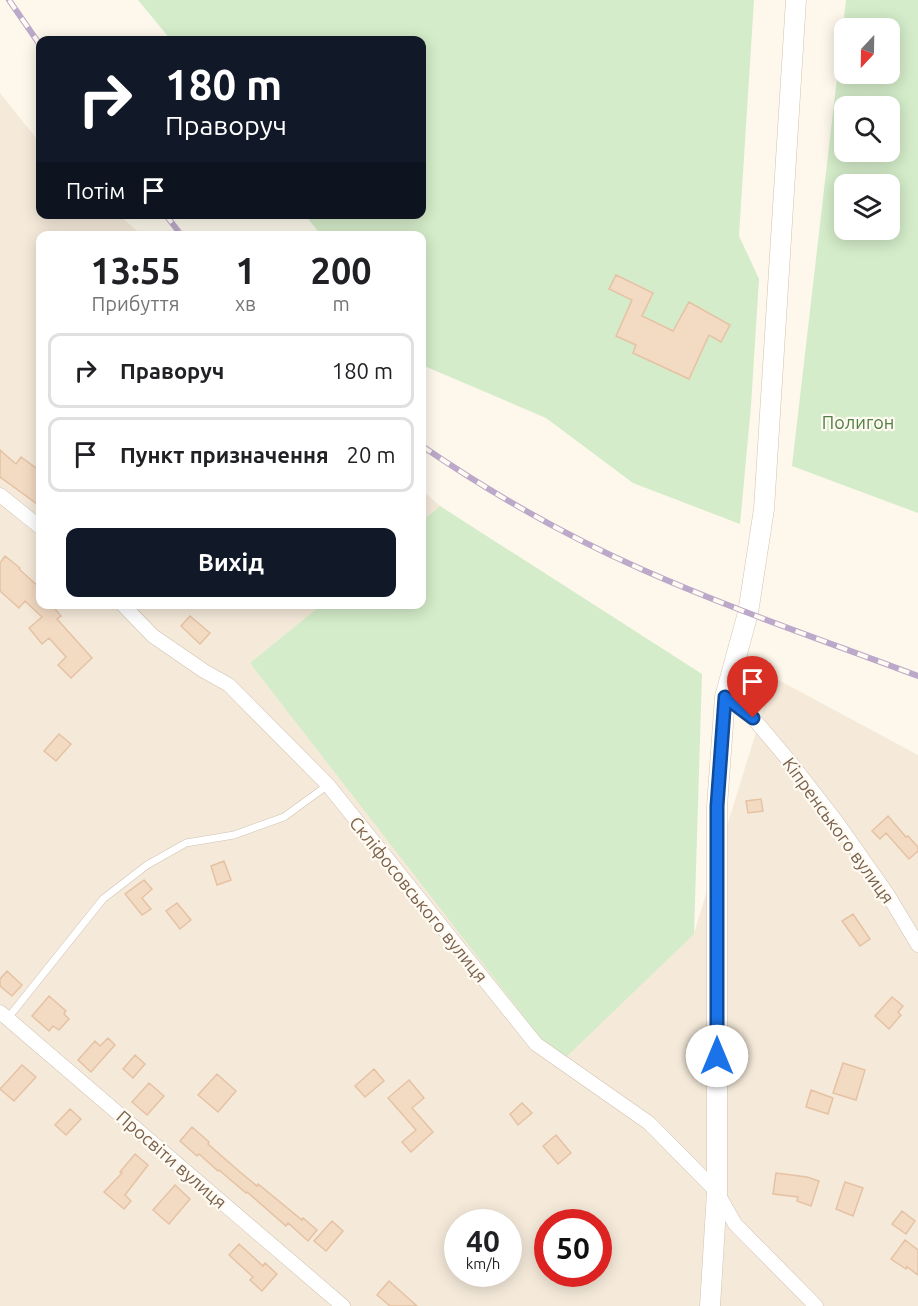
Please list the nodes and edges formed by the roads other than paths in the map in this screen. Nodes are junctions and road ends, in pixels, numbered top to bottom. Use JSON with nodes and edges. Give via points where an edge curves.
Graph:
{"nodes":[{"id":1,"x":796,"y":0,"type":"edge"},
{"id":2,"x":0,"y":495,"type":"edge"},
{"id":3,"x":36,"y":524,"type":"edge"},
{"id":4,"x":127,"y":609,"type":"edge"},
{"id":5,"x":725,"y":697,"type":"junction"},
{"id":6,"x":328,"y":785,"type":"junction"},
{"id":7,"x":918,"y":945,"type":"edge"},
{"id":8,"x":4,"y":1015,"type":"edge"},
{"id":9,"x":717,"y":1192,"type":"junction"},
{"id":10,"x":343,"y":1306,"type":"edge"},
{"id":11,"x":710,"y":1306,"type":"edge"},
{"id":12,"x":816,"y":1306,"type":"edge"}],
"edges":[{"from":1,"to":5,"type":"main road","via":[[764,510],[748,612]]},
{"from":2,"to":3,"type":"street"},
{"from":4,"to":6,"type":"street","name":"Скліфосовського вулиця","via":[[153,636],[229,685]]},
{"from":5,"to":7,"type":"street","name":"Кіпренського вулиця","via":[[753,718],[791,763],[888,895]]},
{"from":5,"to":9,"type":"main road","via":[[717,806]]},
{"from":6,"to":8,"type":"lane","via":[[284,817],[234,835],[186,843],[147,865],[103,899]]},
{"from":6,"to":9,"type":"street","name":"Скліфосовського вулиця","via":[[536,1044],[649,1124]]},
{"from":8,"to":10,"type":"street","name":"Просвіти вулиця"},
{"from":9,"to":11,"type":"main road"},
{"from":9,"to":12,"type":"street","name":"Скліфосовського вулиця","via":[[735,1224]]}]}
